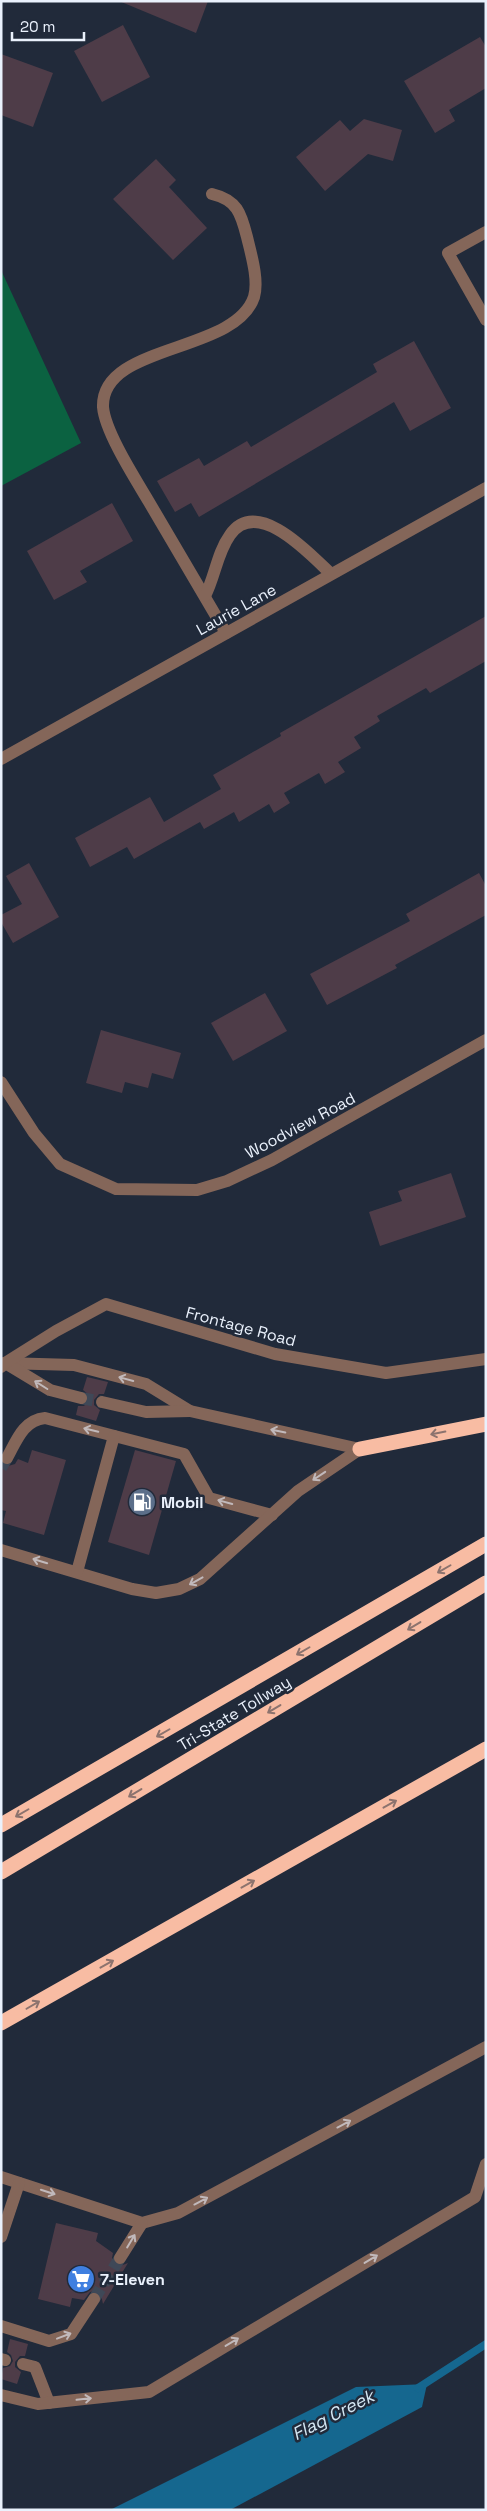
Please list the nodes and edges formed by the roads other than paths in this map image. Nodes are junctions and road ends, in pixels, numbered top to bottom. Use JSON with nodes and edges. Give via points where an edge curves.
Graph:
{"nodes":[{"id":1,"x":212,"y":194,"type":"dead end"},
{"id":2,"x":486,"y":232,"type":"edge"},
{"id":3,"x":486,"y":320,"type":"edge"},
{"id":4,"x":486,"y":488,"type":"edge"},
{"id":5,"x":331,"y":574,"type":"junction"},
{"id":6,"x":205,"y":596,"type":"junction"},
{"id":7,"x":226,"y":633,"type":"junction"},
{"id":8,"x":1,"y":759,"type":"edge"},
{"id":9,"x":486,"y":1040,"type":"edge"},
{"id":10,"x":1,"y":1082,"type":"edge"},
{"id":11,"x":486,"y":1359,"type":"edge"},
{"id":12,"x":2,"y":1365,"type":"edge"},
{"id":13,"x":81,"y":1398,"type":"tunnel mouth"},
{"id":14,"x":102,"y":1402,"type":"tunnel mouth"},
{"id":15,"x":190,"y":1412,"type":"junction"},
{"id":16,"x":486,"y":1424,"type":"edge"},
{"id":17,"x":114,"y":1436,"type":"junction"},
{"id":18,"x":360,"y":1448,"type":"junction"},
{"id":19,"x":7,"y":1458,"type":"tunnel mouth"},
{"id":20,"x":272,"y":1515,"type":"junction"},
{"id":21,"x":486,"y":1544,"type":"edge"},
{"id":22,"x":1,"y":1550,"type":"edge"},
{"id":23,"x":77,"y":1572,"type":"junction"},
{"id":24,"x":486,"y":1583,"type":"edge"},
{"id":25,"x":486,"y":1749,"type":"edge"},
{"id":26,"x":1,"y":1825,"type":"edge"},
{"id":27,"x":1,"y":1872,"type":"edge"},
{"id":28,"x":1,"y":2023,"type":"edge"},
{"id":29,"x":486,"y":2047,"type":"edge"},
{"id":30,"x":486,"y":2164,"type":"edge"},
{"id":31,"x":1,"y":2177,"type":"edge"},
{"id":32,"x":19,"y":2183,"type":"junction"},
{"id":33,"x":481,"y":2194,"type":"edge"},
{"id":34,"x":6,"y":2209,"type":"edge"},
{"id":35,"x":142,"y":2223,"type":"junction"},
{"id":36,"x":1,"y":2237,"type":"edge"},
{"id":37,"x":120,"y":2258,"type":"tunnel mouth"},
{"id":38,"x":94,"y":2299,"type":"tunnel mouth"},
{"id":39,"x":1,"y":2326,"type":"edge"},
{"id":40,"x":23,"y":2364,"type":"dead end"},
{"id":41,"x":1,"y":2395,"type":"edge"},
{"id":42,"x":49,"y":2403,"type":"junction"}],
"edges":[{"from":1,"to":6,"type":"street","via":[[226,198],[240,214],[253,271],[254,298],[244,312],[223,328],[142,360],[114,376],[106,390],[104,407],[107,422],[128,466]]},
{"from":2,"to":3,"type":"street","via":[[448,254]]},
{"from":4,"to":5,"type":"street","name":"Laurie Lane"},
{"from":5,"to":6,"type":"street","via":[[300,545],[268,523],[254,521],[231,533]]},
{"from":5,"to":7,"type":"street","name":"Laurie Lane"},
{"from":6,"to":7,"type":"street"},
{"from":7,"to":8,"type":"street","name":"Laurie Lane"},
{"from":9,"to":10,"type":"street","name":"Woodview Road","via":[[272,1160],[227,1181],[197,1190],[116,1189],[60,1164],[34,1133]]},
{"from":11,"to":12,"type":"street","name":"Frontage Road","via":[[386,1373],[275,1354],[106,1304],[56,1330]]},
{"from":13,"to":12,"type":"street","one_way":true,"via":[[50,1390]]},
{"from":15,"to":12,"type":"street","one_way":true,"via":[[146,1384],[74,1365]]},
{"from":14,"to":15,"type":"street","via":[[146,1412]]},
{"from":18,"to":15,"type":"street","one_way":true},
{"from":16,"to":18,"type":"highway","one_way":true},
{"from":17,"to":19,"type":"street","one_way":true,"via":[[45,1418],[35,1419],[24,1429]]},
{"from":20,"to":17,"type":"street","one_way":true,"via":[[209,1498],[184,1454]]},
{"from":17,"to":23,"type":"street"},
{"from":18,"to":20,"type":"street","one_way":true,"via":[[298,1491]]},
{"from":20,"to":23,"type":"street","one_way":true,"via":[[200,1580],[179,1589],[156,1593]]},
{"from":21,"to":26,"type":"highway","name":"Tri-State Tollway","one_way":true},
{"from":23,"to":22,"type":"street","one_way":true},
{"from":24,"to":27,"type":"highway","name":"Tri-State Tollway","one_way":true},
{"from":28,"to":25,"type":"highway","one_way":true},
{"from":35,"to":29,"type":"street","one_way":true,"via":[[178,2213]]},
{"from":30,"to":33,"type":"street"},
{"from":31,"to":32,"type":"street"},
{"from":32,"to":34,"type":"street"},
{"from":32,"to":35,"type":"street","one_way":true},
{"from":42,"to":33,"type":"street","one_way":true,"via":[[149,2392]]},
{"from":34,"to":36,"type":"street"},
{"from":37,"to":35,"type":"street","one_way":true},
{"from":39,"to":38,"type":"street","one_way":true,"via":[[49,2341],[72,2334]]},
{"from":40,"to":42,"type":"street","via":[[35,2367]]},
{"from":41,"to":42,"type":"street","via":[[38,2404]]}]}
